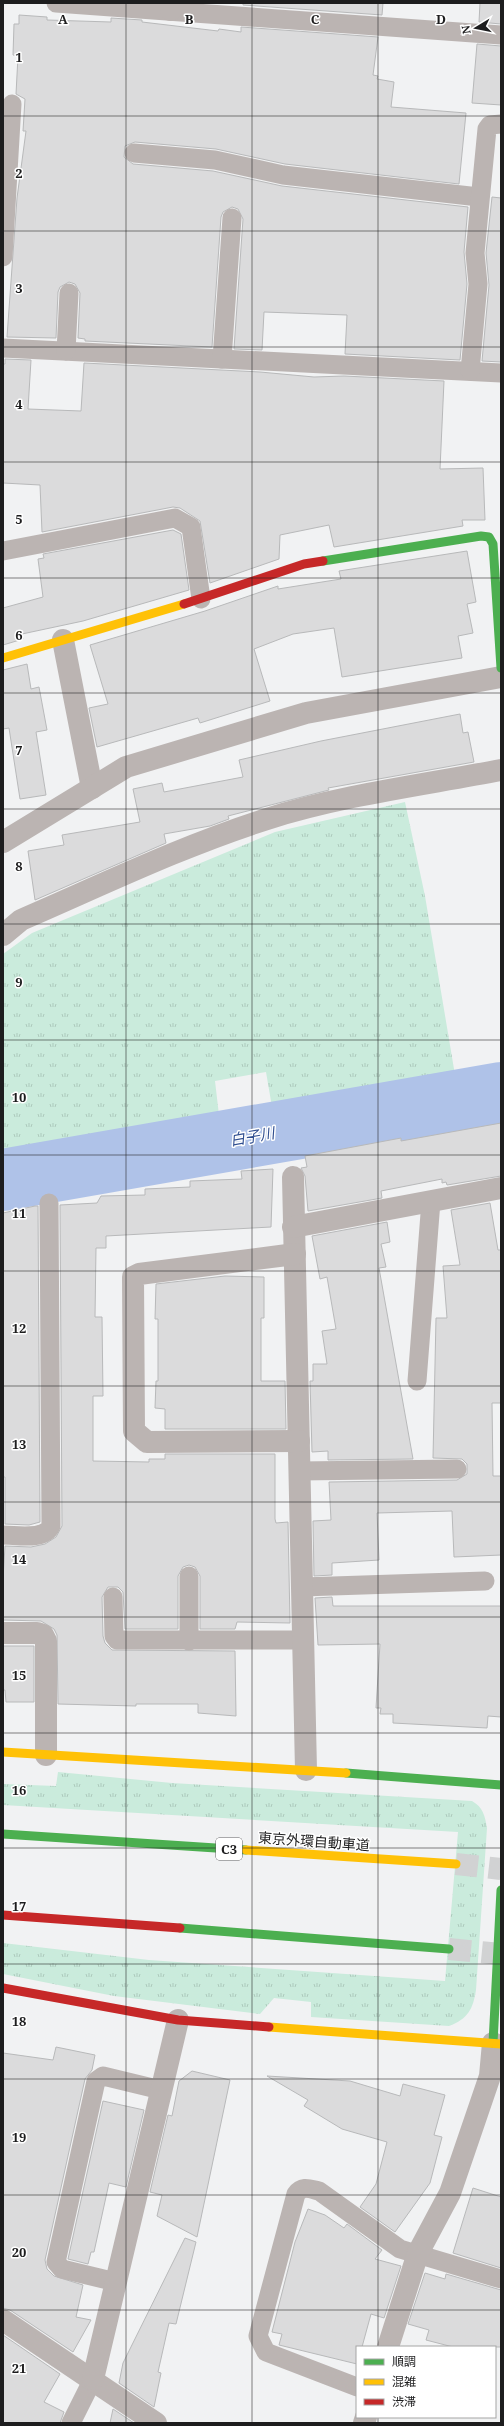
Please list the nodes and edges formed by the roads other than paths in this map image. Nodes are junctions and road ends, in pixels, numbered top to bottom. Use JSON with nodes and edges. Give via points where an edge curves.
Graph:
{"nodes":[{"id":1,"x":56,"y":3,"type":"edge"},
{"id":2,"x":171,"y":6,"type":"edge"},
{"id":3,"x":501,"y":35,"type":"edge"},
{"id":4,"x":12,"y":104,"type":"dead end"},
{"id":5,"x":501,"y":124,"type":"edge"},
{"id":6,"x":134,"y":154,"type":"dead end"},
{"id":7,"x":479,"y":197,"type":"junction"},
{"id":8,"x":232,"y":218,"type":"dead end"},
{"id":9,"x":3,"y":257,"type":"edge"},
{"id":10,"x":69,"y":293,"type":"dead end"},
{"id":11,"x":3,"y":348,"type":"edge"},
{"id":12,"x":66,"y":351,"type":"junction"},
{"id":13,"x":222,"y":359,"type":"junction"},
{"id":14,"x":470,"y":371,"type":"junction"},
{"id":15,"x":501,"y":373,"type":"edge"},
{"id":16,"x":3,"y":551,"type":"edge"},
{"id":17,"x":201,"y":599,"type":"junction"},
{"id":18,"x":63,"y":640,"type":"junction"},
{"id":19,"x":3,"y":658,"type":"edge"},
{"id":20,"x":501,"y":668,"type":"edge"},
{"id":21,"x":501,"y":677,"type":"edge"},
{"id":22,"x":501,"y":770,"type":"edge"},
{"id":23,"x":92,"y":788,"type":"junction"},
{"id":24,"x":3,"y":842,"type":"edge"},
{"id":25,"x":3,"y":935,"type":"edge"},
{"id":26,"x":293,"y":1177,"type":"dead end"},
{"id":27,"x":501,"y":1188,"type":"edge"},
{"id":28,"x":431,"y":1201,"type":"junction"},
{"id":29,"x":49,"y":1203,"type":"dead end"},
{"id":30,"x":294,"y":1227,"type":"junction"},
{"id":31,"x":295,"y":1254,"type":"junction"},
{"id":32,"x":418,"y":1381,"type":"dead end"},
{"id":33,"x":299,"y":1441,"type":"junction"},
{"id":34,"x":457,"y":1469,"type":"dead end"},
{"id":35,"x":299,"y":1471,"type":"junction"},
{"id":36,"x":3,"y":1535,"type":"edge"},
{"id":37,"x":189,"y":1576,"type":"dead end"},
{"id":38,"x":485,"y":1581,"type":"dead end"},
{"id":39,"x":302,"y":1587,"type":"junction"},
{"id":40,"x":113,"y":1597,"type":"dead end"},
{"id":41,"x":3,"y":1633,"type":"edge"},
{"id":42,"x":303,"y":1640,"type":"junction"},
{"id":43,"x":189,"y":1641,"type":"junction"},
{"id":44,"x":3,"y":1752,"type":"edge"},
{"id":45,"x":46,"y":1755,"type":"junction"},
{"id":46,"x":306,"y":1770,"type":"junction"},
{"id":47,"x":501,"y":1785,"type":"edge"},
{"id":48,"x":3,"y":1834,"type":"edge"},
{"id":49,"x":456,"y":1864,"type":"tunnel mouth"},
{"id":50,"x":501,"y":1890,"type":"edge"},
{"id":51,"x":3,"y":1915,"type":"edge"},
{"id":52,"x":448,"y":1949,"type":"tunnel mouth"},
{"id":53,"x":3,"y":1988,"type":"edge"},
{"id":54,"x":178,"y":2020,"type":"junction"},
{"id":55,"x":497,"y":2044,"type":"edge"},
{"id":56,"x":161,"y":2090,"type":"junction"},
{"id":57,"x":418,"y":2252,"type":"junction"},
{"id":58,"x":501,"y":2279,"type":"edge"},
{"id":59,"x":116,"y":2282,"type":"junction"},
{"id":60,"x":3,"y":2320,"type":"edge"},
{"id":61,"x":388,"y":2346,"type":"edge"},
{"id":62,"x":93,"y":2379,"type":"junction"},
{"id":63,"x":356,"y":2387,"type":"edge"},
{"id":64,"x":71,"y":2423,"type":"edge"},
{"id":65,"x":156,"y":2423,"type":"edge"}],
"edges":[{"from":1,"to":2,"type":"lane"},
{"from":2,"to":3,"type":"lane"},
{"from":4,"to":9,"type":"lane"},
{"from":5,"to":7,"type":"lane","via":[[495,124],[488,129]]},
{"from":6,"to":7,"type":"lane","via":[[215,160],[283,175]]},
{"from":7,"to":14,"type":"lane","via":[[475,253],[478,284]]},
{"from":8,"to":13,"type":"lane"},
{"from":10,"to":12,"type":"lane"},
{"from":11,"to":12,"type":"lane"},
{"from":12,"to":13,"type":"lane"},
{"from":13,"to":14,"type":"lane"},
{"from":14,"to":15,"type":"lane"},
{"from":16,"to":17,"type":"lane","via":[[175,518],[191,526]]},
{"from":17,"to":18,"type":"main road"},
{"from":17,"to":20,"type":"main road","via":[[304,564],[481,536],[489,538],[493,544]]},
{"from":18,"to":19,"type":"main road"},
{"from":18,"to":23,"type":"street"},
{"from":21,"to":23,"type":"street","via":[[306,713],[126,767]]},
{"from":22,"to":25,"type":"street","via":[[343,800],[268,818],[202,842],[20,920]]},
{"from":23,"to":24,"type":"street"},
{"from":26,"to":30,"type":"street"},
{"from":27,"to":28,"type":"street"},
{"from":28,"to":30,"type":"street"},
{"from":28,"to":32,"type":"lane"},
{"from":29,"to":36,"type":"lane","via":[[51,1526],[42,1535]]},
{"from":30,"to":31,"type":"street"},
{"from":31,"to":33,"type":"street"},
{"from":31,"to":33,"type":"street","via":[[139,1274],[133,1277],[131,1281],[134,1431],[147,1442]]},
{"from":33,"to":35,"type":"street"},
{"from":34,"to":35,"type":"lane"},
{"from":35,"to":39,"type":"street"},
{"from":37,"to":43,"type":"lane"},
{"from":38,"to":39,"type":"lane"},
{"from":39,"to":42,"type":"street"},
{"from":40,"to":43,"type":"lane","via":[[114,1636],[117,1640]]},
{"from":41,"to":45,"type":"street","via":[[36,1633],[43,1635],[46,1641]]},
{"from":42,"to":43,"type":"lane"},
{"from":42,"to":46,"type":"street"},
{"from":44,"to":45,"type":"main road"},
{"from":45,"to":46,"type":"main road"},
{"from":46,"to":47,"type":"main road"},
{"from":48,"to":49,"type":"main road","name":"東京外環自動車道","number":"C3"},
{"from":50,"to":55,"type":"main road"},
{"from":51,"to":52,"type":"main road"},
{"from":53,"to":54,"type":"main road"},
{"from":54,"to":55,"type":"main road"},
{"from":54,"to":56,"type":"street"},
{"from":55,"to":57,"type":"street","via":[[490,2076],[450,2193]]},
{"from":56,"to":59,"type":"street"},
{"from":56,"to":59,"type":"lane","via":[[102,2076],[96,2081],[56,2262],[62,2269]]},
{"from":57,"to":58,"type":"lane"},
{"from":57,"to":61,"type":"street"},
{"from":57,"to":63,"type":"lane","via":[[400,2249],[319,2191],[306,2188],[300,2189],[296,2194],[258,2336],[266,2352]]},
{"from":59,"to":62,"type":"street"},
{"from":60,"to":62,"type":"street"},
{"from":62,"to":64,"type":"lane"},
{"from":62,"to":65,"type":"street"}]}
